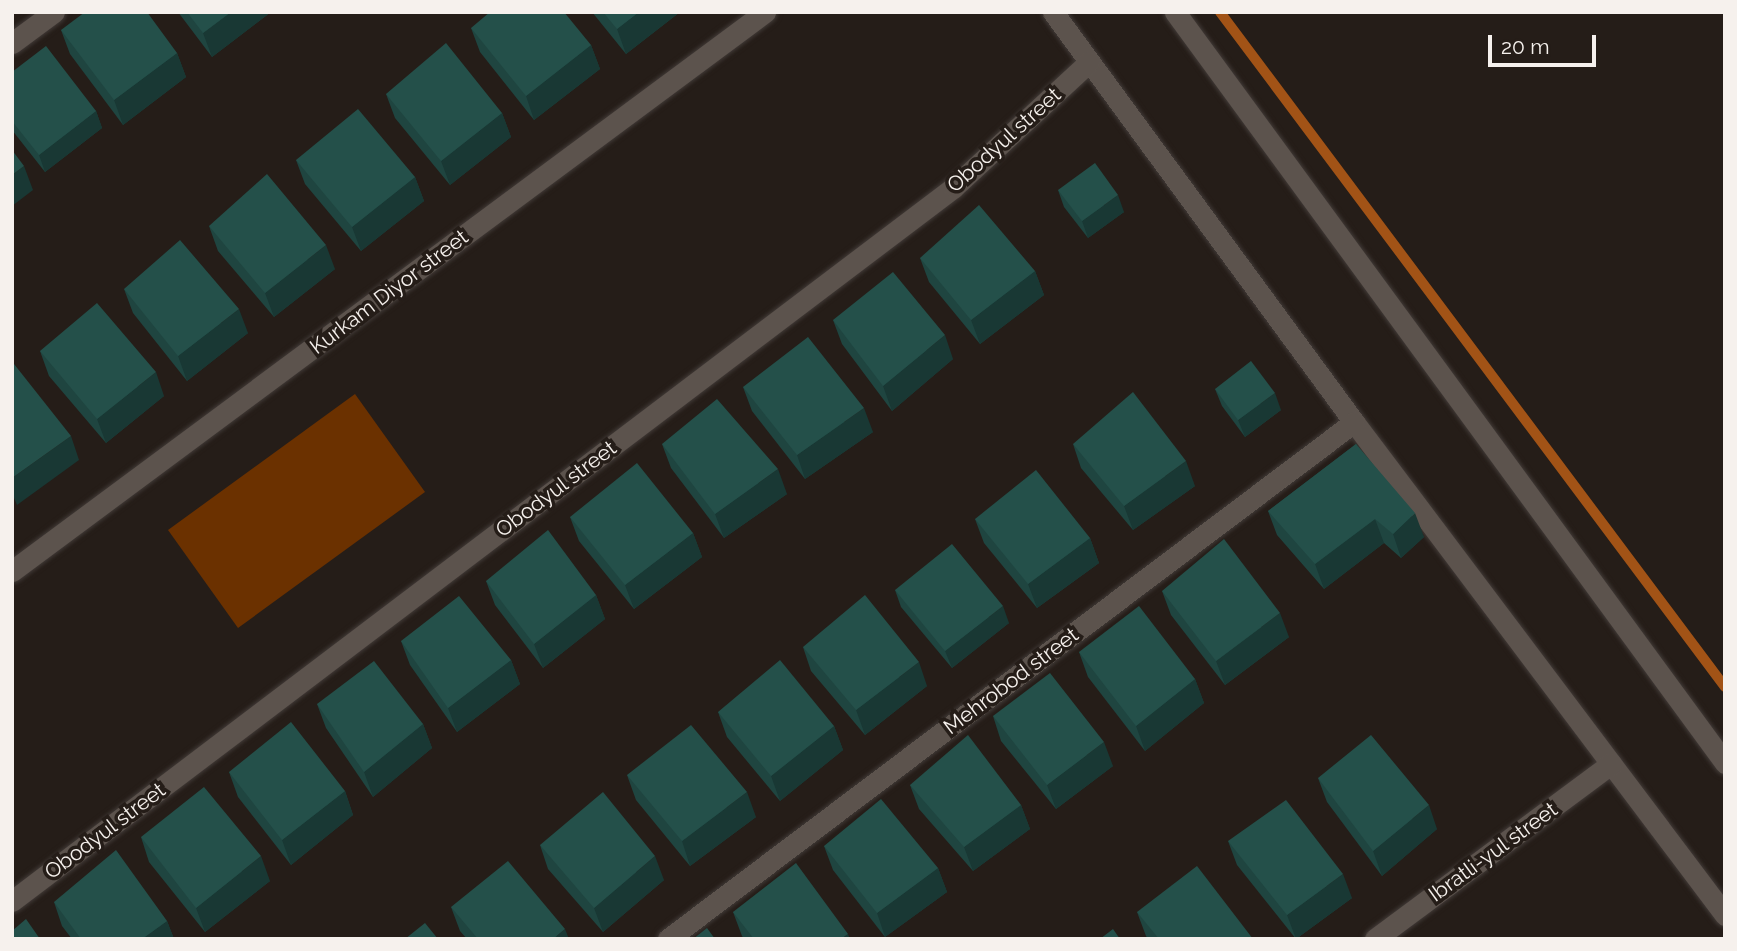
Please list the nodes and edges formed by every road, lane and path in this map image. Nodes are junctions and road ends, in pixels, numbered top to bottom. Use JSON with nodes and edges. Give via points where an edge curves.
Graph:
{"nodes":[{"id":1,"x":54,"y":12,"type":"edge"},
{"id":2,"x":765,"y":12,"type":"edge"},
{"id":3,"x":1053,"y":12,"type":"edge"},
{"id":4,"x":1175,"y":12,"type":"edge"},
{"id":5,"x":12,"y":43,"type":"edge"},
{"id":6,"x":1089,"y":62,"type":"junction"},
{"id":7,"x":1354,"y":422,"type":"junction"},
{"id":8,"x":12,"y":571,"type":"edge"},
{"id":9,"x":1725,"y":763,"type":"edge"},
{"id":10,"x":1611,"y":764,"type":"junction"},
{"id":11,"x":12,"y":901,"type":"edge"},
{"id":12,"x":1725,"y":915,"type":"edge"},
{"id":13,"x":668,"y":939,"type":"edge"},
{"id":14,"x":1375,"y":939,"type":"edge"}],
"edges":[{"from":1,"to":5,"type":"street"},
{"from":2,"to":8,"type":"street","name":"Kurkam Diyor street"},
{"from":3,"to":6,"type":"street"},
{"from":4,"to":9,"type":"street"},
{"from":6,"to":7,"type":"street"},
{"from":6,"to":11,"type":"street","name":"Obodyul street","via":[[954,187]]},
{"from":7,"to":10,"type":"street"},
{"from":7,"to":13,"type":"street","name":"Mehrobod street"},
{"from":10,"to":12,"type":"street"},
{"from":10,"to":14,"type":"street","name":"Ibratli-yul street"}]}
